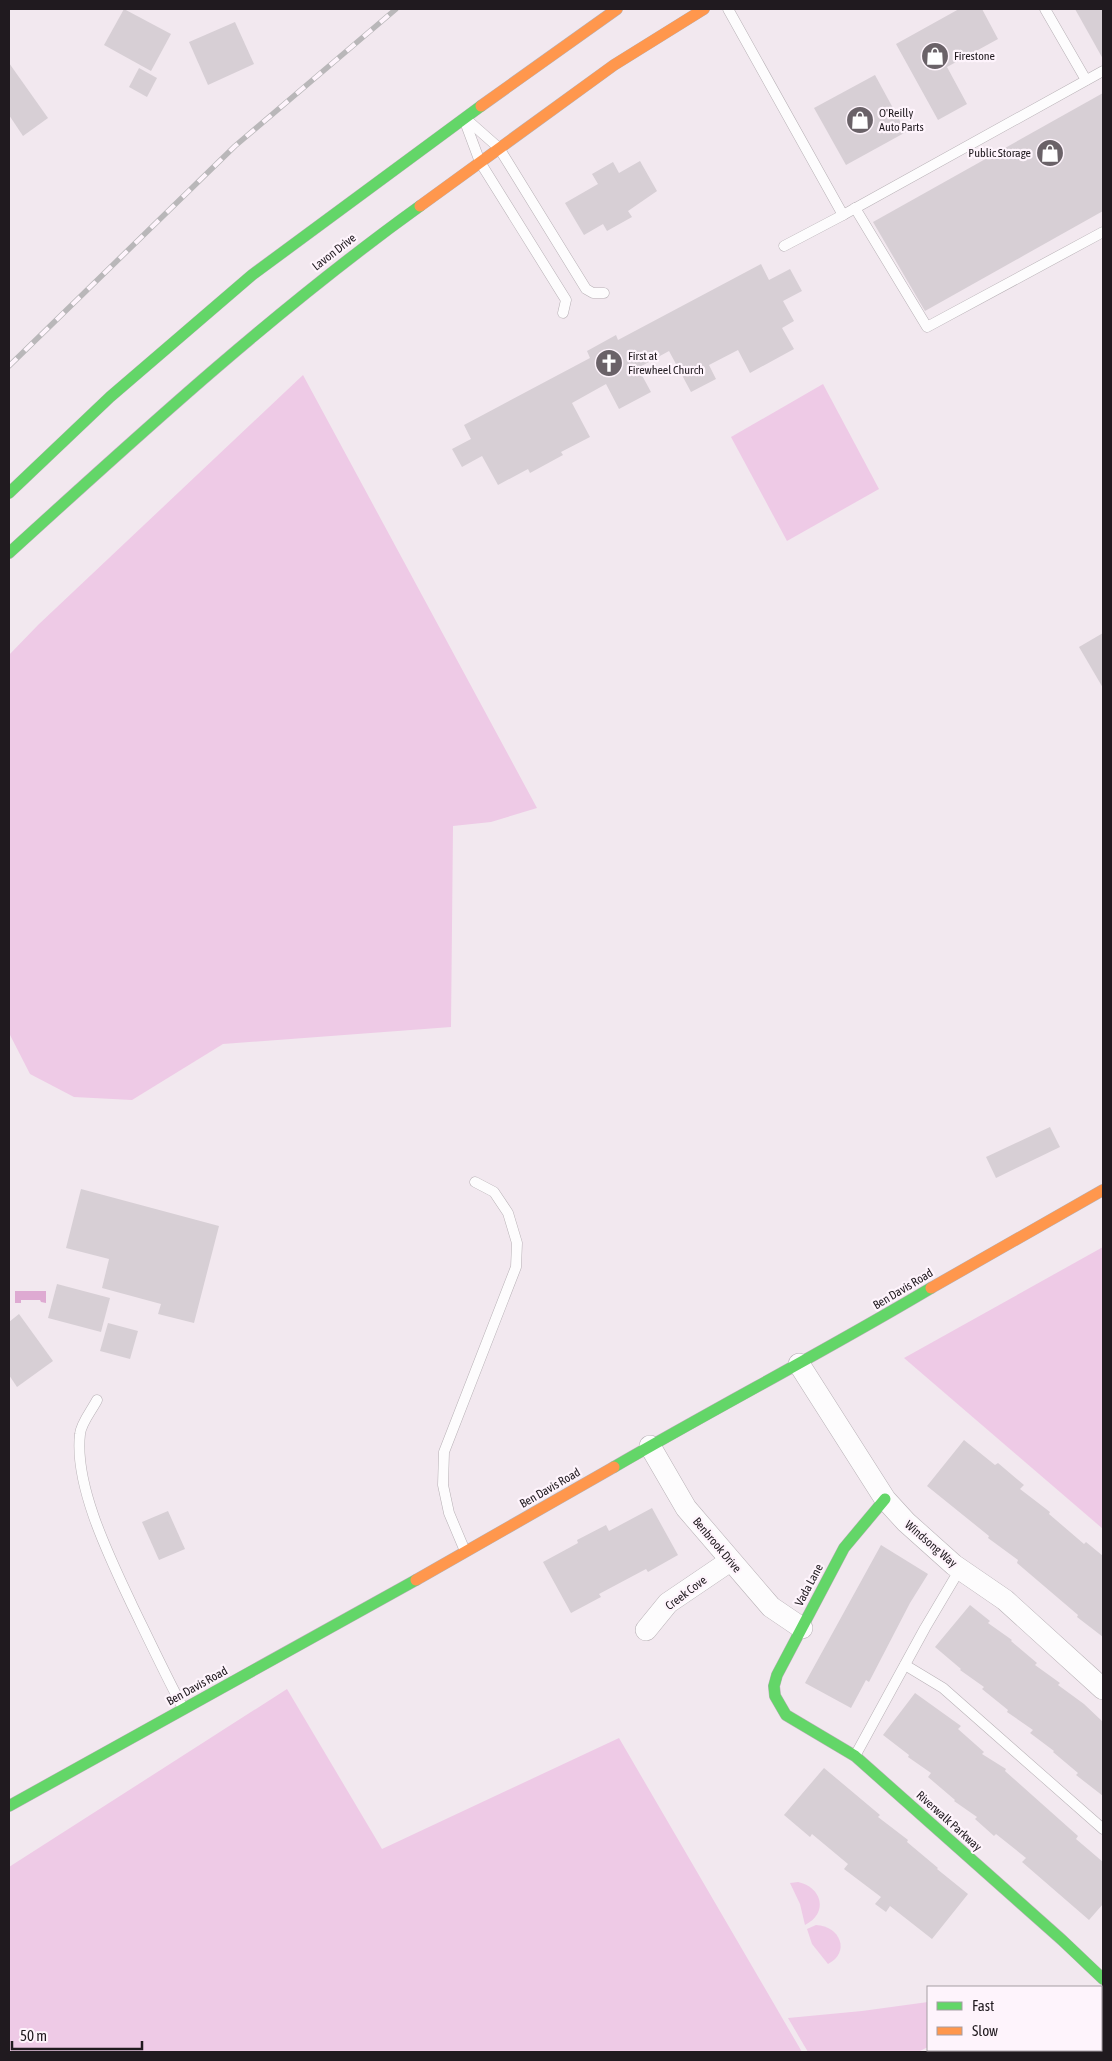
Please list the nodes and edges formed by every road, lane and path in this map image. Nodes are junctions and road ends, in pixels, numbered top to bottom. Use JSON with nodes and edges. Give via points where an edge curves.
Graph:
{"nodes":[{"id":1,"x":617,"y":9,"type":"edge"},
{"id":2,"x":704,"y":9,"type":"edge"},
{"id":3,"x":728,"y":9,"type":"edge"},
{"id":4,"x":1045,"y":9,"type":"edge"},
{"id":5,"x":1103,"y":71,"type":"edge"},
{"id":6,"x":1086,"y":80,"type":"junction"},
{"id":7,"x":464,"y":118,"type":"junction"},
{"id":8,"x":499,"y":148,"type":"junction"},
{"id":9,"x":480,"y":162,"type":"junction"},
{"id":10,"x":855,"y":208,"type":"junction"},
{"id":11,"x":843,"y":215,"type":"junction"},
{"id":12,"x":1103,"y":232,"type":"edge"},
{"id":13,"x":784,"y":246,"type":"dead end"},
{"id":14,"x":604,"y":293,"type":"dead end"},
{"id":15,"x":564,"y":312,"type":"dead end"},
{"id":16,"x":9,"y":493,"type":"edge"},
{"id":17,"x":9,"y":553,"type":"edge"},
{"id":18,"x":475,"y":1182,"type":"dead end"},
{"id":19,"x":1103,"y":1190,"type":"edge"},
{"id":20,"x":799,"y":1364,"type":"junction"},
{"id":21,"x":97,"y":1400,"type":"dead end"},
{"id":22,"x":650,"y":1446,"type":"junction"},
{"id":23,"x":885,"y":1499,"type":"junction"},
{"id":24,"x":465,"y":1552,"type":"junction"},
{"id":25,"x":730,"y":1561,"type":"junction"},
{"id":26,"x":960,"y":1570,"type":"junction"},
{"id":27,"x":802,"y":1628,"type":"junction"},
{"id":28,"x":646,"y":1630,"type":"dead end"},
{"id":29,"x":906,"y":1665,"type":"junction"},
{"id":30,"x":1103,"y":1689,"type":"edge"},
{"id":31,"x":773,"y":1693,"type":"joint"},
{"id":32,"x":184,"y":1709,"type":"junction"},
{"id":33,"x":855,"y":1756,"type":"junction"},
{"id":34,"x":9,"y":1806,"type":"edge"},
{"id":35,"x":1103,"y":1828,"type":"edge"},
{"id":36,"x":1103,"y":1979,"type":"edge"}],
"edges":[{"from":1,"to":7,"type":"street"},
{"from":2,"to":8,"type":"street","name":"Lavon Drive","via":[[614,65]]},
{"from":3,"to":11,"type":"lane"},
{"from":4,"to":6,"type":"lane"},
{"from":5,"to":6,"type":"lane"},
{"from":6,"to":10,"type":"lane"},
{"from":7,"to":8,"type":"lane"},
{"from":7,"to":9,"type":"lane"},
{"from":7,"to":16,"type":"street","via":[[252,275],[110,397]]},
{"from":8,"to":9,"type":"street","name":"Lavon Drive"},
{"from":8,"to":14,"type":"lane","via":[[586,289]]},
{"from":9,"to":15,"type":"lane","via":[[566,300]]},
{"from":9,"to":17,"type":"street","name":"Lavon Drive","via":[[378,236],[258,331]]},
{"from":10,"to":11,"type":"lane"},
{"from":10,"to":12,"type":"lane","via":[[927,327]]},
{"from":11,"to":13,"type":"lane"},
{"from":18,"to":24,"type":"lane","via":[[494,1192],[508,1213],[517,1243],[516,1267],[444,1452],[443,1485],[449,1513]]},
{"from":19,"to":20,"type":"street","name":"Ben Davis Road"},
{"from":20,"to":22,"type":"street","name":"Ben Davis Road"},
{"from":20,"to":23,"type":"street","name":"Windsong Way"},
{"from":21,"to":32,"type":"lane","via":[[80,1432],[79,1460],[91,1506],[110,1558]]},
{"from":22,"to":24,"type":"street","name":"Ben Davis Road"},
{"from":22,"to":25,"type":"street","name":"Benbrook Drive","via":[[686,1508]]},
{"from":23,"to":26,"type":"street","name":"Windsong Way"},
{"from":23,"to":27,"type":"street","name":"Vada Lane","via":[[844,1548]]},
{"from":24,"to":32,"type":"street","name":"Ben Davis Road"},
{"from":25,"to":27,"type":"street","name":"Benbrook Drive","via":[[771,1607]]},
{"from":25,"to":28,"type":"street","name":"Creek Cove","via":[[668,1603]]},
{"from":26,"to":29,"type":"lane"},
{"from":26,"to":30,"type":"street","name":"Windsong Way","via":[[1005,1600]]},
{"from":27,"to":31,"type":"street","name":"Vada Lane","via":[[777,1675]]},
{"from":29,"to":33,"type":"lane"},
{"from":29,"to":35,"type":"lane","via":[[943,1688]]},
{"from":31,"to":33,"type":"street","name":"Riverwalk Parkway","via":[[786,1715]]},
{"from":32,"to":34,"type":"street","name":"Ben Davis Road"},
{"from":33,"to":36,"type":"street","name":"Riverwalk Parkway"}]}
